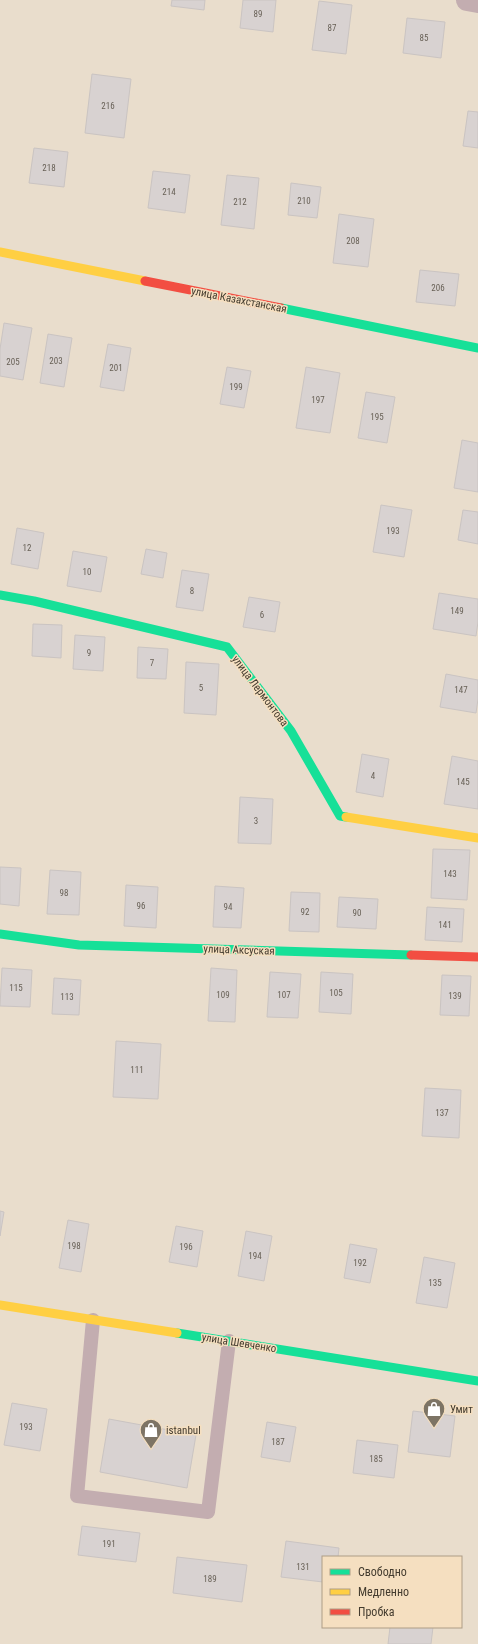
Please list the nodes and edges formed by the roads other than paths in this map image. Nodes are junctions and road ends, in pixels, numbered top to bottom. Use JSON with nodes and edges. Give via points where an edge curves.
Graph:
{"nodes":[{"id":1,"x":467,"y":0,"type":"edge"},
{"id":2,"x":478,"y":2,"type":"edge"},
{"id":3,"x":0,"y":252,"type":"edge"},
{"id":4,"x":478,"y":348,"type":"edge"},
{"id":5,"x":0,"y":595,"type":"edge"},
{"id":6,"x":478,"y":838,"type":"edge"},
{"id":7,"x":0,"y":934,"type":"edge"},
{"id":8,"x":478,"y":957,"type":"edge"},
{"id":9,"x":0,"y":1305,"type":"edge"},
{"id":10,"x":93,"y":1320,"type":"junction"},
{"id":11,"x":229,"y":1342,"type":"junction"},
{"id":12,"x":478,"y":1381,"type":"edge"}],
"edges":[{"from":1,"to":2,"type":"street"},
{"from":3,"to":4,"type":"street","name":"улица Казахстанская"},
{"from":5,"to":6,"type":"street","name":"улица Лермонтова","via":[[227,647],[291,731],[340,816]]},
{"from":7,"to":8,"type":"street","name":"улица Аксуская","via":[[79,945]]},
{"from":9,"to":10,"type":"street","name":"улица Шевченко"},
{"from":10,"to":11,"type":"street","name":"улица Шевченко"},
{"from":10,"to":11,"type":"lane","via":[[77,1496],[208,1512]]},
{"from":11,"to":12,"type":"street","name":"улица Шевченко"}]}
